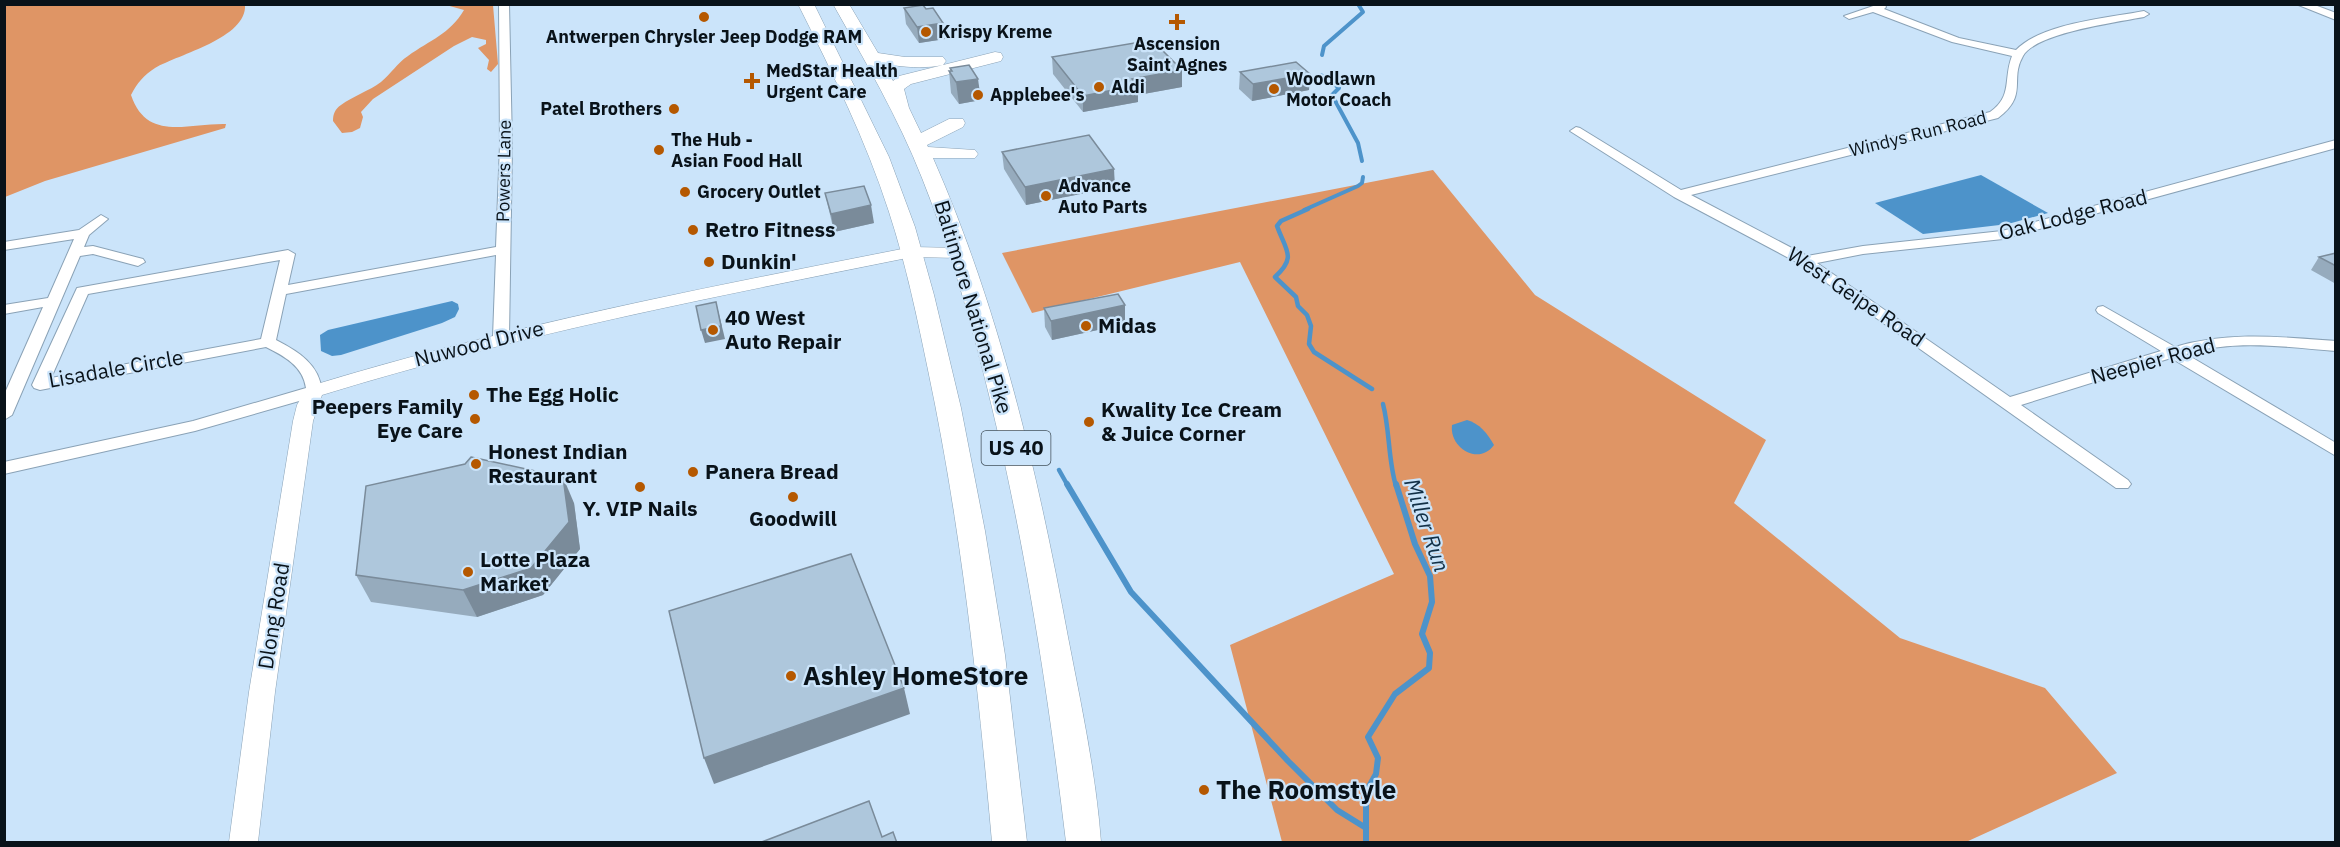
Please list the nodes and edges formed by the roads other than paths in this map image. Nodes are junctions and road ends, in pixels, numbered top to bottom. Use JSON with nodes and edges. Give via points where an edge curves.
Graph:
{"nodes":[{"id":1,"x":504,"y":4,"type":"edge"},
{"id":2,"x":806,"y":4,"type":"edge"},
{"id":3,"x":841,"y":4,"type":"edge"},
{"id":4,"x":1887,"y":4,"type":"edge"},
{"id":5,"x":2301,"y":4,"type":"edge"},
{"id":6,"x":1873,"y":9,"type":"junction"},
{"id":7,"x":2144,"y":14,"type":"dead end"},
{"id":8,"x":1849,"y":16,"type":"dead end"},
{"id":9,"x":2335,"y":16,"type":"edge"},
{"id":10,"x":2018,"y":54,"type":"junction"},
{"id":11,"x":871,"y":57,"type":"junction"},
{"id":12,"x":995,"y":57,"type":"dead end"},
{"id":13,"x":937,"y":61,"type":"dead end"},
{"id":14,"x":900,"y":108,"type":"junction"},
{"id":15,"x":956,"y":123,"type":"dead end"},
{"id":16,"x":1576,"y":131,"type":"dead end"},
{"id":17,"x":2336,"y":144,"type":"edge"},
{"id":18,"x":918,"y":147,"type":"junction"},
{"id":19,"x":933,"y":182,"type":"junction"},
{"id":20,"x":1679,"y":194,"type":"junction"},
{"id":21,"x":101,"y":219,"type":"dead end"},
{"id":22,"x":83,"y":233,"type":"junction"},
{"id":23,"x":4,"y":246,"type":"edge"},
{"id":24,"x":502,"y":250,"type":"junction"},
{"id":25,"x":74,"y":252,"type":"junction"},
{"id":26,"x":912,"y":252,"type":"junction"},
{"id":27,"x":960,"y":253,"type":"junction"},
{"id":28,"x":1805,"y":261,"type":"junction"},
{"id":29,"x":138,"y":262,"type":"dead end"},
{"id":30,"x":279,"y":291,"type":"junction"},
{"id":31,"x":53,"y":301,"type":"junction"},
{"id":32,"x":4,"y":310,"type":"edge"},
{"id":33,"x":2103,"y":310,"type":"dead end"},
{"id":34,"x":501,"y":337,"type":"junction"},
{"id":35,"x":268,"y":342,"type":"junction"},
{"id":36,"x":2336,"y":346,"type":"edge"},
{"id":37,"x":2174,"y":352,"type":"junction"},
{"id":38,"x":12,"y":381,"type":"edge"},
{"id":39,"x":314,"y":391,"type":"junction"},
{"id":40,"x":2009,"y":403,"type":"junction"},
{"id":41,"x":4,"y":415,"type":"edge"},
{"id":42,"x":2336,"y":451,"type":"edge"},
{"id":43,"x":4,"y":468,"type":"edge"},
{"id":44,"x":2122,"y":484,"type":"dead end"},
{"id":45,"x":243,"y":843,"type":"edge"},
{"id":46,"x":1010,"y":843,"type":"edge"},
{"id":47,"x":1084,"y":843,"type":"edge"}],
"edges":[{"from":1,"to":24,"type":"street","name":"Powers Lane","via":[[506,145]]},
{"from":2,"to":26,"type":"main road","name":"Baltimore National Pike","number":"US 40","via":[[884,170]]},
{"from":3,"to":11,"type":"main road","name":"Baltimore National Pike","number":"US 40"},
{"from":4,"to":6,"type":"street"},
{"from":5,"to":9,"type":"street"},
{"from":6,"to":8,"type":"street"},
{"from":6,"to":10,"type":"street","via":[[1956,40]]},
{"from":7,"to":10,"type":"street","via":[[2044,37],[2027,44]]},
{"from":10,"to":20,"type":"street","name":"Windys Run Road","via":[[2011,98],[1994,115]]},
{"from":11,"to":13,"type":"main road"},
{"from":11,"to":14,"type":"main road","name":"Baltimore National Pike","number":"US 40"},
{"from":12,"to":14,"type":"main road","via":[[905,80],[895,88]]},
{"from":14,"to":18,"type":"main road","name":"Baltimore National Pike","number":"US 40"},
{"from":15,"to":18,"type":"main road"},
{"from":16,"to":20,"type":"street","name":"West Geipe Road"},
{"from":17,"to":28,"type":"street","name":"Oak Lodge Road","via":[[2025,230]]},
{"from":18,"to":19,"type":"main road","name":"Baltimore National Pike","number":"US 40"},
{"from":18,"to":19,"type":"main road","via":[[968,154],[946,166]]},
{"from":19,"to":27,"type":"main road","name":"Baltimore National Pike","number":"US 40"},
{"from":20,"to":28,"type":"street","name":"West Geipe Road"},
{"from":21,"to":22,"type":"street"},
{"from":22,"to":23,"type":"street"},
{"from":22,"to":25,"type":"street"},
{"from":24,"to":30,"type":"street"},
{"from":24,"to":34,"type":"street","name":"Powers Lane"},
{"from":25,"to":29,"type":"street","via":[[93,250]]},
{"from":25,"to":31,"type":"street"},
{"from":26,"to":27,"type":"street","name":"Nuwood Drive"},
{"from":26,"to":34,"type":"street","name":"Nuwood Drive"},
{"from":26,"to":46,"type":"main road","name":"Baltimore National Pike","number":"US 40","via":[[965,482],[984,609]]},
{"from":27,"to":47,"type":"main road","name":"Baltimore National Pike","number":"US 40","via":[[1020,463],[1048,602]]},
{"from":28,"to":40,"type":"street","name":"West Geipe Road"},
{"from":30,"to":35,"type":"street","name":"Lisadale Circle"},
{"from":30,"to":35,"type":"street","name":"Lisadale Circle","via":[[288,254],[82,291],[40,385]]},
{"from":31,"to":32,"type":"street"},
{"from":31,"to":38,"type":"street"},
{"from":33,"to":37,"type":"street"},
{"from":34,"to":39,"type":"street","name":"Nuwood Drive"},
{"from":35,"to":39,"type":"street","via":[[307,368],[314,378]]},
{"from":36,"to":37,"type":"street","name":"Neepier Road","via":[[2228,341]]},
{"from":37,"to":40,"type":"street","name":"Neepier Road"},
{"from":37,"to":42,"type":"street"},
{"from":38,"to":41,"type":"street"},
{"from":39,"to":43,"type":"street","name":"Nuwood Drive","via":[[185,429]]},
{"from":39,"to":45,"type":"street","name":"Dlong Road","via":[[303,421]]},
{"from":40,"to":44,"type":"street","name":"West Geipe Road"}]}
